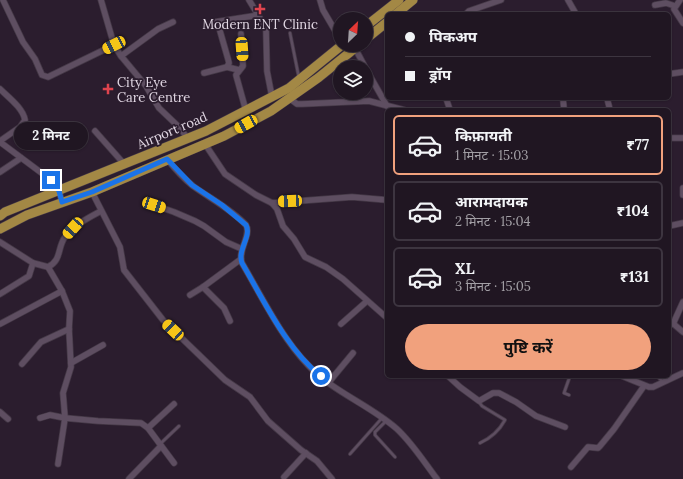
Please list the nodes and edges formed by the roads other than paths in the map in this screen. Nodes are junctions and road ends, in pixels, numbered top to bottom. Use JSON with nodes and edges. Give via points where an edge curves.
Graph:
{"nodes":[{"id":1,"x":3,"y":0,"type":"edge"},
{"id":2,"x":101,"y":0,"type":"edge"},
{"id":3,"x":249,"y":0,"type":"edge"},
{"id":4,"x":320,"y":0,"type":"edge"},
{"id":5,"x":399,"y":0,"type":"edge"},
{"id":6,"x":413,"y":0,"type":"edge"},
{"id":7,"x":501,"y":0,"type":"edge"},
{"id":8,"x":568,"y":0,"type":"edge"},
{"id":9,"x":680,"y":0,"type":"edge"},
{"id":10,"x":656,"y":5,"type":"dead end"},
{"id":11,"x":675,"y":6,"type":"junction"},
{"id":12,"x":393,"y":12,"type":"edge"},
{"id":13,"x":468,"y":12,"type":"edge"},
{"id":14,"x":575,"y":12,"type":"edge"},
{"id":15,"x":259,"y":15,"type":"junction"},
{"id":16,"x":385,"y":16,"type":"edge"},
{"id":17,"x":173,"y":22,"type":"dead end"},
{"id":18,"x":215,"y":22,"type":"dead end"},
{"id":19,"x":373,"y":22,"type":"edge"},
{"id":20,"x":683,"y":23,"type":"edge"},
{"id":21,"x":385,"y":24,"type":"edge"},
{"id":22,"x":333,"y":27,"type":"edge"},
{"id":23,"x":220,"y":31,"type":"dead end"},
{"id":24,"x":290,"y":33,"type":"dead end"},
{"id":25,"x":373,"y":33,"type":"edge"},
{"id":26,"x":241,"y":34,"type":"dead end"},
{"id":27,"x":114,"y":45,"type":"junction"},
{"id":28,"x":333,"y":52,"type":"edge"},
{"id":29,"x":350,"y":52,"type":"edge"},
{"id":30,"x":121,"y":56,"type":"junction"},
{"id":31,"x":227,"y":67,"type":"junction"},
{"id":32,"x":239,"y":70,"type":"junction"},
{"id":33,"x":204,"y":72,"type":"dead end"},
{"id":34,"x":683,"y":72,"type":"edge"},
{"id":35,"x":671,"y":74,"type":"edge"},
{"id":36,"x":299,"y":79,"type":"junction"},
{"id":37,"x":373,"y":81,"type":"edge"},
{"id":38,"x":0,"y":89,"type":"edge"},
{"id":39,"x":272,"y":97,"type":"junction"},
{"id":40,"x":289,"y":98,"type":"junction"},
{"id":41,"x":387,"y":106,"type":"junction"},
{"id":42,"x":396,"y":108,"type":"edge"},
{"id":43,"x":246,"y":111,"type":"junction"},
{"id":44,"x":95,"y":131,"type":"dead end"},
{"id":45,"x":671,"y":138,"type":"edge"},
{"id":46,"x":683,"y":138,"type":"edge"},
{"id":47,"x":188,"y":139,"type":"junction"},
{"id":48,"x":0,"y":141,"type":"edge"},
{"id":49,"x":205,"y":144,"type":"junction"},
{"id":50,"x":22,"y":158,"type":"junction"},
{"id":51,"x":167,"y":159,"type":"junction"},
{"id":52,"x":125,"y":165,"type":"junction"},
{"id":53,"x":0,"y":172,"type":"edge"},
{"id":54,"x":683,"y":188,"type":"edge"},
{"id":55,"x":59,"y":191,"type":"junction"},
{"id":56,"x":92,"y":192,"type":"junction"},
{"id":57,"x":683,"y":195,"type":"edge"},
{"id":58,"x":385,"y":200,"type":"edge"},
{"id":59,"x":62,"y":202,"type":"junction"},
{"id":60,"x":272,"y":203,"type":"junction"},
{"id":61,"x":154,"y":205,"type":"dead end"},
{"id":62,"x":101,"y":211,"type":"junction"},
{"id":63,"x":0,"y":216,"type":"edge"},
{"id":64,"x":683,"y":223,"type":"edge"},
{"id":65,"x":671,"y":226,"type":"edge"},
{"id":66,"x":0,"y":229,"type":"edge"},
{"id":67,"x":0,"y":242,"type":"edge"},
{"id":68,"x":242,"y":249,"type":"junction"},
{"id":69,"x":241,"y":259,"type":"junction"},
{"id":70,"x":33,"y":263,"type":"junction"},
{"id":71,"x":48,"y":267,"type":"junction"},
{"id":72,"x":203,"y":287,"type":"junction"},
{"id":73,"x":62,"y":291,"type":"junction"},
{"id":74,"x":0,"y":294,"type":"edge"},
{"id":75,"x":190,"y":295,"type":"dead end"},
{"id":76,"x":367,"y":301,"type":"junction"},
{"id":77,"x":683,"y":302,"type":"edge"},
{"id":78,"x":385,"y":315,"type":"edge"},
{"id":79,"x":230,"y":320,"type":"dead end"},
{"id":80,"x":671,"y":322,"type":"edge"},
{"id":81,"x":0,"y":324,"type":"edge"},
{"id":82,"x":341,"y":324,"type":"dead end"},
{"id":83,"x":69,"y":329,"type":"junction"},
{"id":84,"x":683,"y":332,"type":"edge"},
{"id":85,"x":103,"y":345,"type":"dead end"},
{"id":86,"x":353,"y":353,"type":"dead end"},
{"id":87,"x":71,"y":363,"type":"junction"},
{"id":88,"x":22,"y":364,"type":"dead end"},
{"id":89,"x":683,"y":373,"type":"edge"},
{"id":90,"x":450,"y":378,"type":"edge"},
{"id":91,"x":569,"y":378,"type":"edge"},
{"id":92,"x":626,"y":378,"type":"edge"},
{"id":93,"x":659,"y":378,"type":"edge"},
{"id":94,"x":329,"y":382,"type":"junction"},
{"id":95,"x":663,"y":382,"type":"junction"},
{"id":96,"x":644,"y":386,"type":"junction"},
{"id":97,"x":569,"y":395,"type":"dead end"},
{"id":98,"x":479,"y":401,"type":"junction"},
{"id":99,"x":174,"y":404,"type":"dead end"},
{"id":100,"x":0,"y":412,"type":"edge"},
{"id":101,"x":40,"y":418,"type":"dead end"},
{"id":102,"x":65,"y":418,"type":"junction"},
{"id":103,"x":8,"y":419,"type":"dead end"},
{"id":104,"x":384,"y":419,"type":"junction"},
{"id":105,"x":179,"y":426,"type":"dead end"},
{"id":106,"x":565,"y":427,"type":"dead end"},
{"id":107,"x":148,"y":428,"type":"junction"},
{"id":108,"x":480,"y":443,"type":"dead end"},
{"id":109,"x":160,"y":445,"type":"junction"},
{"id":110,"x":306,"y":453,"type":"junction"},
{"id":111,"x":350,"y":454,"type":"dead end"},
{"id":112,"x":395,"y":457,"type":"dead end"},
{"id":113,"x":174,"y":463,"type":"dead end"},
{"id":114,"x":58,"y":464,"type":"dead end"},
{"id":115,"x":571,"y":467,"type":"dead end"},
{"id":116,"x":284,"y":477,"type":"dead end"},
{"id":117,"x":129,"y":479,"type":"edge"},
{"id":118,"x":332,"y":479,"type":"edge"},
{"id":119,"x":436,"y":479,"type":"edge"}],
"edges":[{"from":1,"to":27,"type":"street","via":[[23,42],[45,77],[48,78]]},
{"from":2,"to":27,"type":"street"},
{"from":3,"to":15,"type":"street"},
{"from":4,"to":22,"type":"street"},
{"from":5,"to":12,"type":"main road"},
{"from":6,"to":12,"type":"main road"},
{"from":7,"to":13,"type":"street"},
{"from":8,"to":14,"type":"street"},
{"from":9,"to":11,"type":"street"},
{"from":10,"to":11,"type":"street","via":[[662,3]]},
{"from":11,"to":20,"type":"street","via":[[675,11]]},
{"from":15,"to":18,"type":"street"},
{"from":15,"to":39,"type":"street","via":[[266,28],[267,71]]},
{"from":16,"to":19,"type":"main road"},
{"from":17,"to":30,"type":"street","via":[[158,29]]},
{"from":21,"to":25,"type":"main road"},
{"from":23,"to":31,"type":"street","via":[[229,63]]},
{"from":24,"to":36,"type":"lane"},
{"from":26,"to":32,"type":"street","via":[[243,66]]},
{"from":27,"to":30,"type":"street"},
{"from":28,"to":36,"type":"main road","name":"Airport road"},
{"from":29,"to":40,"type":"main road"},
{"from":30,"to":47,"type":"street","via":[[146,86],[159,108]]},
{"from":31,"to":32,"type":"street"},
{"from":31,"to":33,"type":"street"},
{"from":32,"to":43,"type":"street","via":[[236,75],[237,81]]},
{"from":34,"to":35,"type":"street"},
{"from":36,"to":39,"type":"main road","name":"Airport road"},
{"from":37,"to":41,"type":"street"},
{"from":38,"to":48,"type":"street","via":[[17,106],[25,120],[20,127]]},
{"from":39,"to":43,"type":"main road","name":"Airport road"},
{"from":40,"to":41,"type":"street","via":[[297,104],[369,101]]},
{"from":40,"to":49,"type":"main road","via":[[271,111]]},
{"from":41,"to":42,"type":"street"},
{"from":43,"to":47,"type":"main road","name":"Airport road"},
{"from":44,"to":52,"type":"street"},
{"from":45,"to":46,"type":"street"},
{"from":47,"to":52,"type":"main road","name":"Airport road"},
{"from":48,"to":50,"type":"street"},
{"from":49,"to":51,"type":"main road"},
{"from":49,"to":60,"type":"street","via":[[225,174]]},
{"from":50,"to":53,"type":"street"},
{"from":50,"to":55,"type":"street","via":[[48,177]]},
{"from":51,"to":56,"type":"main road"},
{"from":51,"to":68,"type":"street","via":[[192,185],[246,225],[248,228]]},
{"from":52,"to":55,"type":"main road","name":"Airport road"},
{"from":54,"to":57,"type":"street"},
{"from":55,"to":59,"type":"street"},
{"from":55,"to":63,"type":"main road","name":"Airport road"},
{"from":56,"to":59,"type":"main road"},
{"from":56,"to":62,"type":"street"},
{"from":58,"to":60,"type":"street","via":[[352,196]]},
{"from":59,"to":66,"type":"main road","via":[[27,215]]},
{"from":60,"to":76,"type":"street","via":[[283,226],[305,257],[335,273]]},
{"from":61,"to":68,"type":"street","via":[[195,221],[226,242]]},
{"from":62,"to":71,"type":"street","via":[[73,228],[64,239],[56,261]]},
{"from":62,"to":110,"type":"street","via":[[120,247],[124,270],[163,320],[225,380],[250,397],[268,422]]},
{"from":64,"to":65,"type":"street"},
{"from":67,"to":70,"type":"street"},
{"from":68,"to":69,"type":"street"},
{"from":69,"to":72,"type":"street"},
{"from":69,"to":94,"type":"street","via":[[271,313],[294,347],[307,364]]},
{"from":70,"to":71,"type":"street"},
{"from":70,"to":74,"type":"street","via":[[29,276]]},
{"from":71,"to":73,"type":"street"},
{"from":72,"to":75,"type":"street"},
{"from":72,"to":79,"type":"street","via":[[224,308]]},
{"from":73,"to":81,"type":"street"},
{"from":73,"to":83,"type":"street","via":[[70,311]]},
{"from":76,"to":78,"type":"street"},
{"from":76,"to":82,"type":"street"},
{"from":77,"to":80,"type":"street"},
{"from":80,"to":84,"type":"street"},
{"from":83,"to":87,"type":"street"},
{"from":83,"to":88,"type":"street","via":[[41,342]]},
{"from":85,"to":87,"type":"street"},
{"from":86,"to":94,"type":"street"},
{"from":87,"to":102,"type":"street","via":[[63,395]]},
{"from":89,"to":95,"type":"street"},
{"from":90,"to":98,"type":"street"},
{"from":91,"to":97,"type":"lane","via":[[564,393]]},
{"from":92,"to":96,"type":"street"},
{"from":93,"to":95,"type":"lane"},
{"from":94,"to":104,"type":"street"},
{"from":95,"to":96,"type":"street","via":[[653,387]]},
{"from":96,"to":115,"type":"street","via":[[600,446],[588,447]]},
{"from":98,"to":106,"type":"street","via":[[499,393],[542,419]]},
{"from":98,"to":108,"type":"lane","via":[[482,406],[505,420],[492,436]]},
{"from":99,"to":107,"type":"street"},
{"from":100,"to":103,"type":"street"},
{"from":101,"to":102,"type":"street","via":[[50,415]]},
{"from":102,"to":107,"type":"street","via":[[139,422]]},
{"from":102,"to":114,"type":"street"},
{"from":104,"to":111,"type":"lane"},
{"from":104,"to":112,"type":"lane","via":[[375,435]]},
{"from":104,"to":119,"type":"street","via":[[408,440]]},
{"from":105,"to":109,"type":"lane"},
{"from":107,"to":109,"type":"street"},
{"from":109,"to":113,"type":"street"},
{"from":109,"to":117,"type":"street"},
{"from":110,"to":116,"type":"street"},
{"from":110,"to":118,"type":"street","via":[[317,461]]}]}
